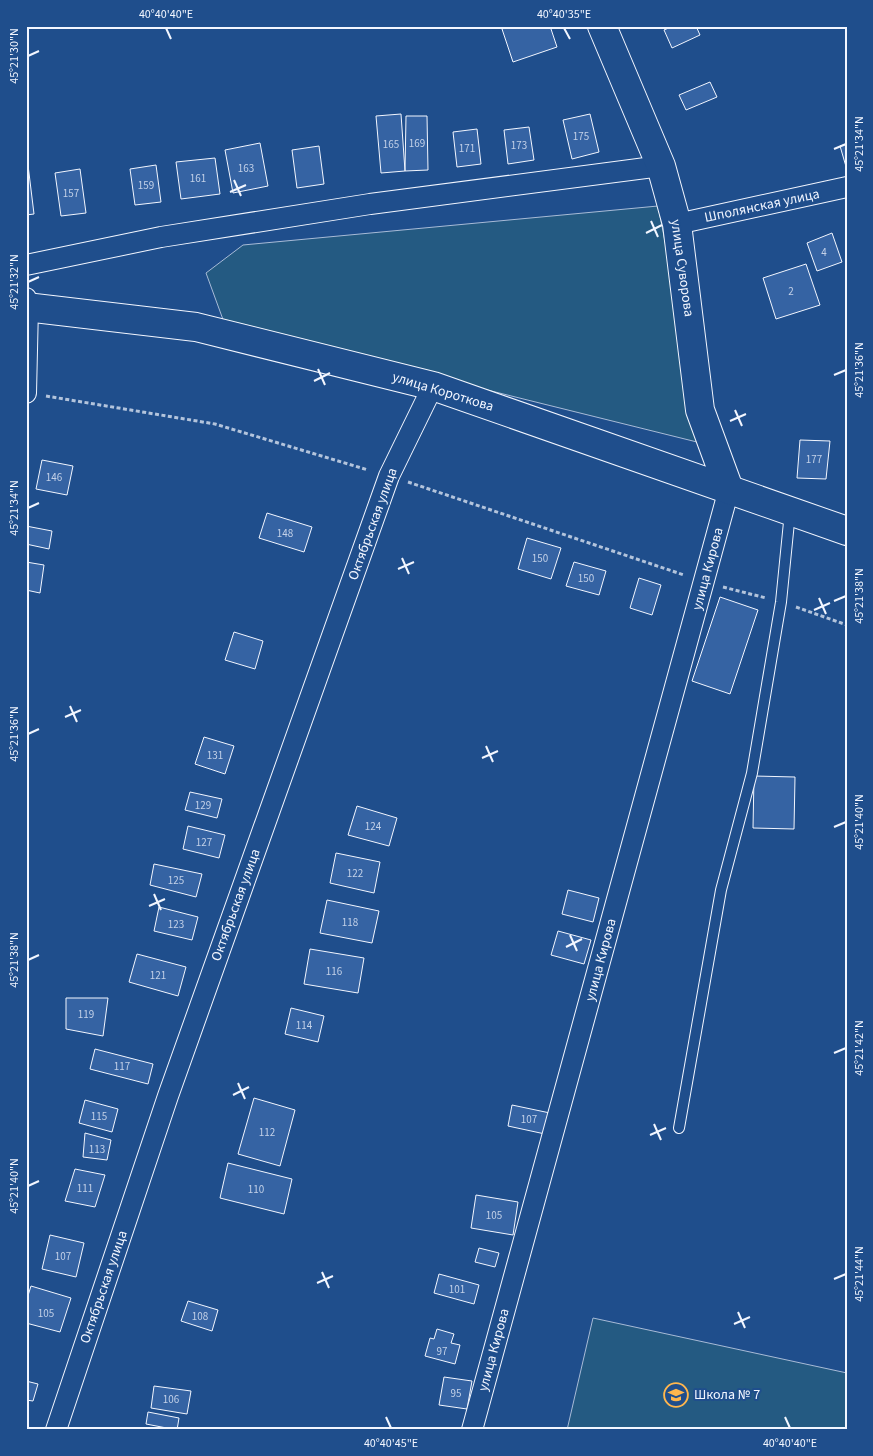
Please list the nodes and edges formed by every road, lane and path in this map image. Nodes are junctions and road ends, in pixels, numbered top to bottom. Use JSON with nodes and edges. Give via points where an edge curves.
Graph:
{"nodes":[{"id":1,"x":602,"y":26,"type":"edge"},
{"id":2,"x":661,"y":166,"type":"junction"},
{"id":3,"x":847,"y":187,"type":"edge"},
{"id":4,"x":678,"y":224,"type":"junction"},
{"id":5,"x":26,"y":265,"type":"edge"},
{"id":6,"x":27,"y":304,"type":"edge"},
{"id":7,"x":433,"y":386,"type":"junction"},
{"id":8,"x":26,"y":393,"type":"edge"},
{"id":9,"x":389,"y":476,"type":"junction"},
{"id":10,"x":729,"y":489,"type":"junction"},
{"id":11,"x":790,"y":511,"type":"junction"},
{"id":12,"x":847,"y":531,"type":"edge"},
{"id":13,"x":705,"y":583,"type":"junction"},
{"id":14,"x":781,"y":602,"type":"junction"},
{"id":15,"x":847,"y":625,"type":"edge"},
{"id":16,"x":679,"y":1128,"type":"dead end"},
{"id":17,"x":56,"y":1430,"type":"edge"},
{"id":18,"x":472,"y":1430,"type":"edge"}],
"edges":[{"from":1,"to":2,"type":"street","name":"улица Суворова"},
{"from":2,"to":4,"type":"street","name":"улица Суворова"},
{"from":2,"to":5,"type":"street","via":[[370,204],[161,237]]},
{"from":3,"to":4,"type":"street","name":"Шполянская улица"},
{"from":4,"to":10,"type":"street","name":"улица Суворова","via":[[700,410]]},
{"from":6,"to":7,"type":"street","name":"улица Короткова","via":[[196,327]]},
{"from":6,"to":8,"type":"street"},
{"from":7,"to":9,"type":"street","name":"Октябрьская улица"},
{"from":7,"to":10,"type":"street","name":"улица Короткова"},
{"from":8,"to":9,"type":"path","via":[[215,424]]},
{"from":9,"to":13,"type":"path"},
{"from":9,"to":17,"type":"street","name":"Октябрьская улица","via":[[168,1096]]},
{"from":10,"to":11,"type":"street","name":"улица Короткова"},
{"from":10,"to":13,"type":"street","name":"улица Кирова"},
{"from":11,"to":12,"type":"street","name":"улица Короткова"},
{"from":11,"to":14,"type":"lane"},
{"from":13,"to":14,"type":"path"},
{"from":13,"to":18,"type":"street","name":"улица Кирова"},
{"from":14,"to":15,"type":"path"},
{"from":14,"to":16,"type":"lane","via":[[752,773],[721,890]]}]}
